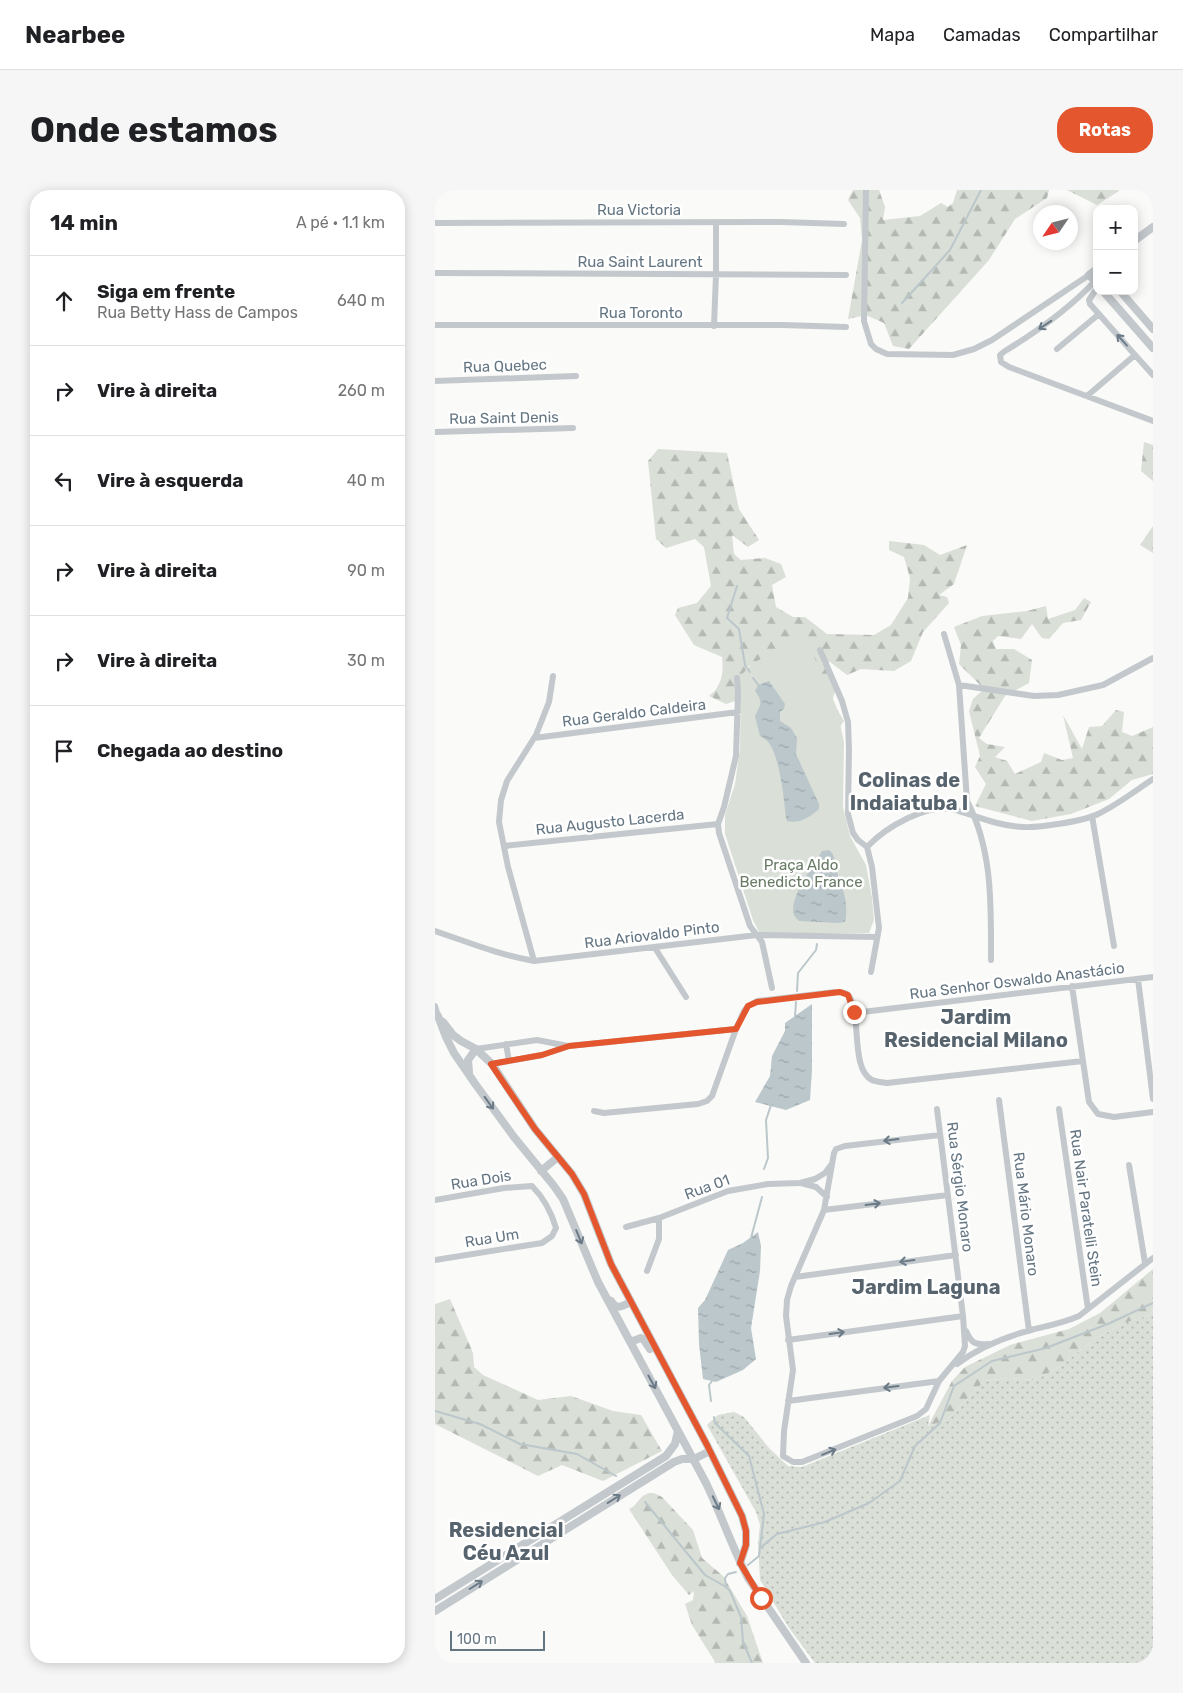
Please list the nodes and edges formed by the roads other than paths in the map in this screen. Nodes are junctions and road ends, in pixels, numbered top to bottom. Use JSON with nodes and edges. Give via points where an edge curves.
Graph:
{"nodes":[{"id":1,"x":866,"y":190,"type":"edge"},
{"id":2,"x":435,"y":223,"type":"edge"},
{"id":3,"x":716,"y":223,"type":"junction"},
{"id":4,"x":844,"y":224,"type":"dead end"},
{"id":5,"x":1151,"y":231,"type":"edge"},
{"id":6,"x":1138,"y":239,"type":"edge"},
{"id":7,"x":1093,"y":272,"type":"edge"},
{"id":8,"x":435,"y":273,"type":"edge"},
{"id":9,"x":716,"y":274,"type":"junction"},
{"id":10,"x":846,"y":275,"type":"dead end"},
{"id":11,"x":1089,"y":275,"type":"junction"},
{"id":12,"x":1093,"y":280,"type":"edge"},
{"id":13,"x":1093,"y":287,"type":"edge"},
{"id":14,"x":1093,"y":291,"type":"edge"},
{"id":15,"x":1107,"y":295,"type":"edge"},
{"id":16,"x":1117,"y":295,"type":"edge"},
{"id":17,"x":1123,"y":295,"type":"edge"},
{"id":18,"x":1112,"y":301,"type":"junction"},
{"id":19,"x":1099,"y":314,"type":"junction"},
{"id":20,"x":435,"y":325,"type":"edge"},
{"id":21,"x":714,"y":326,"type":"junction"},
{"id":22,"x":846,"y":327,"type":"dead end"},
{"id":23,"x":1153,"y":329,"type":"edge"},
{"id":24,"x":1153,"y":348,"type":"edge"},
{"id":25,"x":1057,"y":349,"type":"dead end"},
{"id":26,"x":1135,"y":355,"type":"junction"},
{"id":27,"x":1153,"y":375,"type":"edge"},
{"id":28,"x":575,"y":376,"type":"dead end"},
{"id":29,"x":435,"y":381,"type":"edge"},
{"id":30,"x":1087,"y":396,"type":"junction"},
{"id":31,"x":1153,"y":421,"type":"edge"},
{"id":32,"x":573,"y":428,"type":"dead end"},
{"id":33,"x":435,"y":432,"type":"edge"},
{"id":34,"x":944,"y":634,"type":"dead end"},
{"id":35,"x":820,"y":650,"type":"dead end"},
{"id":36,"x":1153,"y":658,"type":"edge"},
{"id":37,"x":553,"y":676,"type":"dead end"},
{"id":38,"x":737,"y":678,"type":"dead end"},
{"id":39,"x":959,"y":685,"type":"junction"},
{"id":40,"x":738,"y":712,"type":"junction"},
{"id":41,"x":534,"y":738,"type":"junction"},
{"id":42,"x":1153,"y":779,"type":"edge"},
{"id":43,"x":1092,"y":816,"type":"junction"},
{"id":44,"x":976,"y":817,"type":"junction"},
{"id":45,"x":718,"y":824,"type":"junction"},
{"id":46,"x":504,"y":846,"type":"junction"},
{"id":47,"x":867,"y":847,"type":"junction"},
{"id":48,"x":435,"y":931,"type":"edge"},
{"id":49,"x":757,"y":935,"type":"junction"},
{"id":50,"x":877,"y":937,"type":"junction"},
{"id":51,"x":1114,"y":946,"type":"dead end"},
{"id":52,"x":655,"y":948,"type":"junction"},
{"id":53,"x":534,"y":960,"type":"junction"},
{"id":54,"x":991,"y":960,"type":"dead end"},
{"id":55,"x":871,"y":972,"type":"dead end"},
{"id":56,"x":1153,"y":977,"type":"edge"},
{"id":57,"x":1138,"y":979,"type":"junction"},
{"id":58,"x":1072,"y":986,"type":"junction"},
{"id":59,"x":772,"y":988,"type":"dead end"},
{"id":60,"x":686,"y":997,"type":"dead end"},
{"id":61,"x":435,"y":1006,"type":"edge"},
{"id":62,"x":854,"y":1012,"type":"junction"},
{"id":63,"x":438,"y":1016,"type":"junction"},
{"id":64,"x":736,"y":1029,"type":"junction"},
{"id":65,"x":506,"y":1044,"type":"junction"},
{"id":66,"x":569,"y":1046,"type":"junction"},
{"id":67,"x":476,"y":1049,"type":"junction"},
{"id":68,"x":509,"y":1061,"type":"junction"},
{"id":69,"x":1083,"y":1061,"type":"junction"},
{"id":70,"x":491,"y":1064,"type":"junction"},
{"id":71,"x":470,"y":1076,"type":"junction"},
{"id":72,"x":1153,"y":1099,"type":"edge"},
{"id":73,"x":999,"y":1100,"type":"dead end"},
{"id":74,"x":937,"y":1109,"type":"dead end"},
{"id":75,"x":1059,"y":1109,"type":"dead end"},
{"id":76,"x":594,"y":1111,"type":"dead end"},
{"id":77,"x":1153,"y":1112,"type":"edge"},
{"id":78,"x":940,"y":1135,"type":"junction"},
{"id":79,"x":558,"y":1157,"type":"junction"},
{"id":80,"x":832,"y":1164,"type":"junction"},
{"id":81,"x":1129,"y":1165,"type":"dead end"},
{"id":82,"x":541,"y":1171,"type":"junction"},
{"id":83,"x":800,"y":1183,"type":"junction"},
{"id":84,"x":948,"y":1195,"type":"junction"},
{"id":85,"x":827,"y":1197,"type":"junction"},
{"id":86,"x":435,"y":1200,"type":"edge"},
{"id":87,"x":824,"y":1210,"type":"junction"},
{"id":88,"x":659,"y":1218,"type":"junction"},
{"id":89,"x":626,"y":1226,"type":"dead end"},
{"id":90,"x":552,"y":1236,"type":"joint"},
{"id":91,"x":956,"y":1254,"type":"junction"},
{"id":92,"x":1153,"y":1258,"type":"edge"},
{"id":93,"x":435,"y":1260,"type":"edge"},
{"id":94,"x":1145,"y":1264,"type":"junction"},
{"id":95,"x":647,"y":1271,"type":"dead end"},
{"id":96,"x":795,"y":1277,"type":"junction"},
{"id":97,"x":598,"y":1282,"type":"junction"},
{"id":98,"x":631,"y":1302,"type":"junction"},
{"id":99,"x":1088,"y":1309,"type":"junction"},
{"id":100,"x":963,"y":1316,"type":"junction"},
{"id":101,"x":965,"y":1327,"type":"junction"},
{"id":102,"x":1029,"y":1331,"type":"junction"},
{"id":103,"x":788,"y":1340,"type":"junction"},
{"id":104,"x":629,"y":1342,"type":"junction"},
{"id":105,"x":992,"y":1344,"type":"junction"},
{"id":106,"x":950,"y":1369,"type":"junction"},
{"id":107,"x":669,"y":1375,"type":"junction"},
{"id":108,"x":939,"y":1381,"type":"junction"},
{"id":109,"x":788,"y":1401,"type":"junction"},
{"id":110,"x":679,"y":1432,"type":"junction"},
{"id":111,"x":710,"y":1451,"type":"junction"},
{"id":112,"x":694,"y":1459,"type":"junction"},
{"id":113,"x":740,"y":1563,"type":"junction"},
{"id":114,"x":435,"y":1599,"type":"edge"},
{"id":115,"x":435,"y":1610,"type":"edge"},
{"id":116,"x":806,"y":1663,"type":"edge"}],
"edges":[{"from":1,"to":11,"type":"street","via":[[864,321],[871,344],[881,352],[953,355],[974,349]]},
{"from":2,"to":3,"type":"street","name":"Rua Victoria"},
{"from":3,"to":4,"type":"street","name":"Rua Victoria"},
{"from":3,"to":9,"type":"street"},
{"from":5,"to":6,"type":"street"},
{"from":7,"to":11,"type":"street"},
{"from":8,"to":9,"type":"street","name":"Rua Saint Laurent"},
{"from":9,"to":10,"type":"street","name":"Rua Saint Laurent"},
{"from":9,"to":21,"type":"street"},
{"from":11,"to":12,"type":"street"},
{"from":13,"to":30,"type":"street","one_way":true,"via":[[1000,356],[1001,362],[1009,367]]},
{"from":14,"to":19,"type":"street","via":[[1090,304]]},
{"from":15,"to":18,"type":"street"},
{"from":16,"to":18,"type":"street"},
{"from":17,"to":23,"type":"street"},
{"from":18,"to":24,"type":"street"},
{"from":19,"to":25,"type":"street"},
{"from":26,"to":19,"type":"street","one_way":true},
{"from":20,"to":21,"type":"street","name":"Rua Toronto"},
{"from":21,"to":22,"type":"street","name":"Rua Toronto"},
{"from":26,"to":27,"type":"street"},
{"from":26,"to":30,"type":"street"},
{"from":28,"to":29,"type":"street","name":"Rua Quebec"},
{"from":30,"to":31,"type":"street"},
{"from":32,"to":33,"type":"street","name":"Rua Saint Denis"},
{"from":34,"to":39,"type":"street"},
{"from":35,"to":47,"type":"street","via":[[848,722],[848,814],[853,832]]},
{"from":36,"to":39,"type":"street","via":[[1103,685],[1058,695],[1034,696]]},
{"from":37,"to":41,"type":"street","via":[[549,702]]},
{"from":38,"to":40,"type":"street"},
{"from":39,"to":44,"type":"street","via":[[967,801]]},
{"from":40,"to":41,"type":"street","name":"Rua Geraldo Caldeira"},
{"from":40,"to":45,"type":"street","via":[[736,756]]},
{"from":41,"to":46,"type":"street","via":[[507,781],[501,800],[499,822]]},
{"from":42,"to":43,"type":"street"},
{"from":43,"to":44,"type":"street","via":[[1024,828],[995,824]]},
{"from":43,"to":51,"type":"street"},
{"from":44,"to":47,"type":"street","via":[[954,810],[924,811],[892,828]]},
{"from":44,"to":54,"type":"street","via":[[987,860],[991,896]]},
{"from":45,"to":46,"type":"street","name":"Rua Augusto Lacerda"},
{"from":45,"to":49,"type":"street","via":[[750,926]]},
{"from":46,"to":53,"type":"street"},
{"from":47,"to":50,"type":"street","via":[[876,896]]},
{"from":48,"to":53,"type":"street","name":"Rua Ariovaldo Pinto","via":[[490,951]]},
{"from":49,"to":50,"type":"street","name":"Rua Ariovaldo Pinto"},
{"from":49,"to":52,"type":"street","name":"Rua Ariovaldo Pinto"},
{"from":49,"to":59,"type":"street"},
{"from":50,"to":55,"type":"street"},
{"from":52,"to":53,"type":"street","name":"Rua Ariovaldo Pinto"},
{"from":52,"to":60,"type":"street"},
{"from":56,"to":57,"type":"street","name":"Rua Senhor Oswaldo Anastácio"},
{"from":57,"to":58,"type":"street","name":"Rua Senhor Oswaldo Anastácio"},
{"from":57,"to":72,"type":"street"},
{"from":58,"to":62,"type":"street","name":"Rua Senhor Oswaldo Anastácio"},
{"from":58,"to":69,"type":"street"},
{"from":61,"to":63,"type":"street"},
{"from":62,"to":64,"type":"street","via":[[848,995],[840,992],[757,1002],[748,1006]]},
{"from":62,"to":69,"type":"street","via":[[861,1068],[871,1080],[887,1083]]},
{"from":63,"to":67,"type":"street","via":[[453,1035]]},
{"from":63,"to":71,"type":"street","via":[[446,1037]]},
{"from":64,"to":66,"type":"street"},
{"from":64,"to":76,"type":"street","via":[[712,1096],[707,1101],[604,1113]]},
{"from":65,"to":66,"type":"street","via":[[537,1040]]},
{"from":65,"to":67,"type":"street"},
{"from":65,"to":68,"type":"street"},
{"from":66,"to":68,"type":"street"},
{"from":67,"to":70,"type":"street"},
{"from":67,"to":71,"type":"street","via":[[467,1063]]},
{"from":68,"to":70,"type":"street"},
{"from":69,"to":77,"type":"street","via":[[1089,1102],[1098,1114],[1114,1117]]},
{"from":70,"to":79,"type":"street"},
{"from":71,"to":82,"type":"street","one_way":true},
{"from":73,"to":102,"type":"street","name":"Rua Mário Monaro"},
{"from":74,"to":78,"type":"street","name":"Rua Sérgio Monaro"},
{"from":75,"to":99,"type":"street","name":"Rua Nair Paratelli Stein"},
{"from":78,"to":80,"type":"street","one_way":true,"via":[[845,1146],[836,1149]]},
{"from":78,"to":84,"type":"street","name":"Rua Sérgio Monaro"},
{"from":79,"to":82,"type":"street"},
{"from":79,"to":98,"type":"street","via":[[584,1194],[611,1264]]},
{"from":80,"to":83,"type":"street","name":"Rua 01","via":[[821,1177]]},
{"from":80,"to":85,"type":"street"},
{"from":81,"to":94,"type":"street"},
{"from":82,"to":97,"type":"street","one_way":true,"via":[[563,1199]]},
{"from":83,"to":85,"type":"street","name":"Rua 01","via":[[816,1187]]},
{"from":83,"to":88,"type":"street","name":"Rua 01","via":[[768,1184],[728,1191]]},
{"from":87,"to":84,"type":"street","one_way":true},
{"from":84,"to":91,"type":"street","name":"Rua Sérgio Monaro"},
{"from":85,"to":87,"type":"street"},
{"from":86,"to":90,"type":"street","name":"Rua Dois","via":[[532,1186],[543,1197],[551,1214],[556,1228]]},
{"from":87,"to":96,"type":"street"},
{"from":88,"to":89,"type":"street","name":"Rua 01"},
{"from":88,"to":95,"type":"street","via":[[659,1239]]},
{"from":90,"to":93,"type":"street","name":"Rua Um","via":[[542,1242]]},
{"from":91,"to":96,"type":"street","one_way":true},
{"from":91,"to":100,"type":"street","name":"Rua Sérgio Monaro"},
{"from":92,"to":94,"type":"street"},
{"from":94,"to":99,"type":"street"},
{"from":96,"to":103,"type":"street","via":[[785,1316]]},
{"from":97,"to":98,"type":"street","via":[[615,1307]]},
{"from":97,"to":104,"type":"street"},
{"from":98,"to":107,"type":"street"},
{"from":99,"to":102,"type":"street","via":[[1067,1321]]},
{"from":100,"to":101,"type":"street","name":"Rua Sérgio Monaro"},
{"from":103,"to":100,"type":"street","one_way":true},
{"from":101,"to":105,"type":"street","via":[[973,1344]]},
{"from":101,"to":106,"type":"street","via":[[963,1352]]},
{"from":102,"to":105,"type":"street"},
{"from":103,"to":109,"type":"street","via":[[793,1370]]},
{"from":104,"to":107,"type":"street","via":[[637,1338],[644,1340]]},
{"from":104,"to":110,"type":"street","one_way":true},
{"from":105,"to":106,"type":"street"},
{"from":106,"to":108,"type":"street"},
{"from":107,"to":111,"type":"street"},
{"from":108,"to":109,"type":"street","one_way":true},
{"from":109,"to":108,"type":"street","one_way":true,"via":[[783,1456],[793,1462],[802,1462],[917,1416],[926,1409]]},
{"from":110,"to":112,"type":"street"},
{"from":110,"to":114,"type":"street","via":[[666,1456]]},
{"from":111,"to":112,"type":"street"},
{"from":111,"to":113,"type":"street","via":[[742,1516],[746,1545]]},
{"from":112,"to":113,"type":"street","one_way":true,"via":[[722,1516]]},
{"from":115,"to":112,"type":"street","one_way":true,"via":[[674,1462]]},
{"from":113,"to":116,"type":"street"}]}
